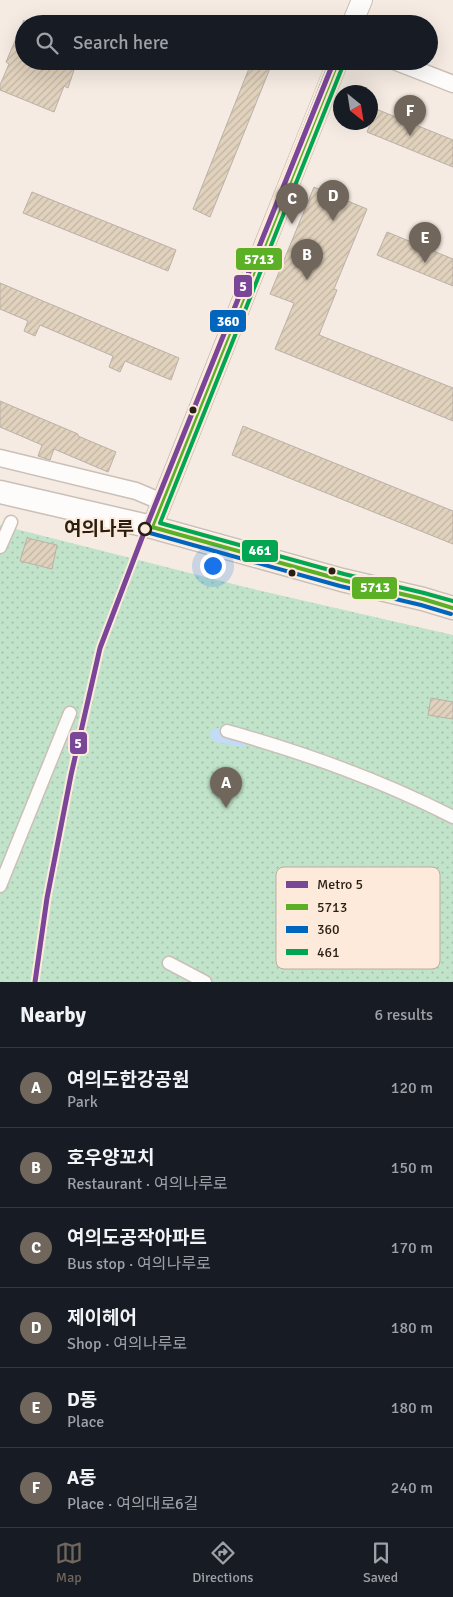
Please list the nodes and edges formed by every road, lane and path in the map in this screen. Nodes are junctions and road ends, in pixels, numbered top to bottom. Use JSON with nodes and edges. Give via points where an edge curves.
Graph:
{"nodes":[{"id":1,"x":362,"y":0,"type":"edge"},
{"id":2,"x":356,"y":15,"type":"edge"},
{"id":3,"x":334,"y":70,"type":"edge"},
{"id":4,"x":417,"y":70,"type":"edge"},
{"id":5,"x":453,"y":84,"type":"edge"},
{"id":6,"x":0,"y":458,"type":"edge"},
{"id":7,"x":0,"y":492,"type":"edge"},
{"id":8,"x":162,"y":502,"type":"junction"},
{"id":9,"x":11,"y":522,"type":"dead end"},
{"id":10,"x":152,"y":527,"type":"junction"},
{"id":11,"x":0,"y":547,"type":"edge"},
{"id":12,"x":453,"y":608,"type":"edge"},
{"id":13,"x":70,"y":713,"type":"dead end"},
{"id":14,"x":227,"y":732,"type":"dead end"},
{"id":15,"x":453,"y":817,"type":"edge"},
{"id":16,"x":5,"y":859,"type":"edge"},
{"id":17,"x":0,"y":886,"type":"edge"},
{"id":18,"x":170,"y":963,"type":"dead end"},
{"id":19,"x":205,"y":982,"type":"edge"}],
"edges":[{"from":1,"to":2,"type":"street"},
{"from":3,"to":8,"type":"street"},
{"from":4,"to":5,"type":"street"},
{"from":6,"to":8,"type":"street","via":[[136,492]]},
{"from":7,"to":10,"type":"main road"},
{"from":8,"to":10,"type":"street"},
{"from":9,"to":11,"type":"street"},
{"from":10,"to":12,"type":"main road"},
{"from":13,"to":16,"type":"street"},
{"from":14,"to":15,"type":"street","via":[[368,778]]},
{"from":16,"to":17,"type":"street"},
{"from":18,"to":19,"type":"street"}]}
